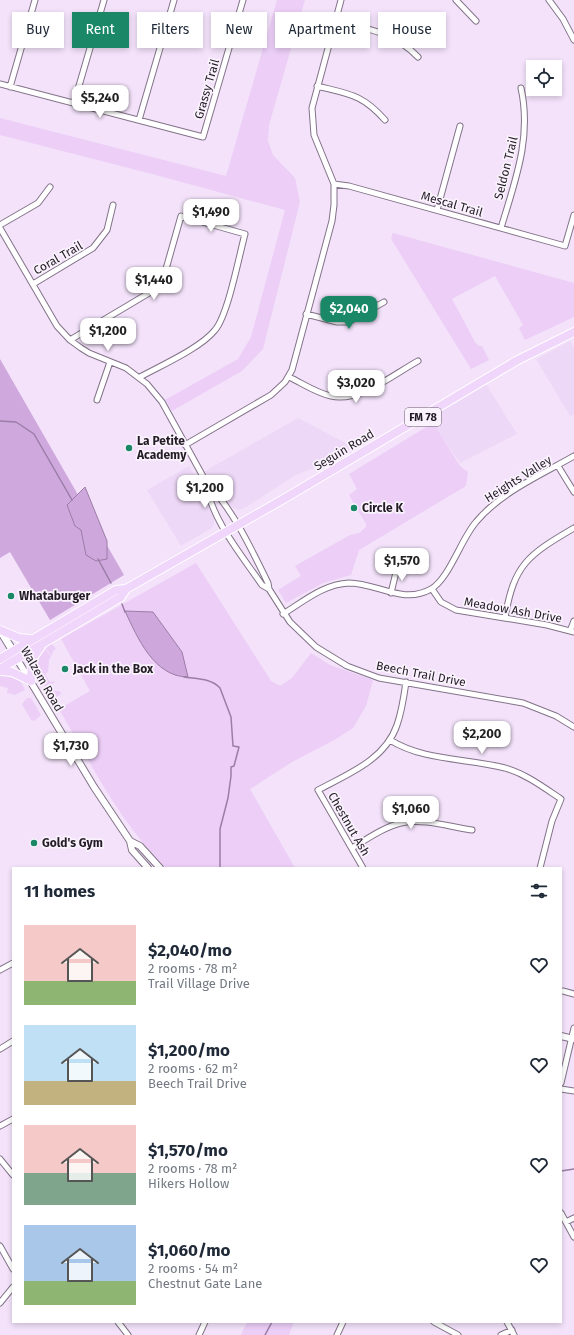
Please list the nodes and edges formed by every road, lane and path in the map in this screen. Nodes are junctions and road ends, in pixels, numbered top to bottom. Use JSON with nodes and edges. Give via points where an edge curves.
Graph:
{"nodes":[{"id":1,"x":35,"y":0,"type":"edge"},
{"id":2,"x":104,"y":0,"type":"edge"},
{"id":3,"x":174,"y":0,"type":"edge"},
{"id":4,"x":243,"y":0,"type":"edge"},
{"id":5,"x":341,"y":0,"type":"edge"},
{"id":6,"x":456,"y":0,"type":"edge"},
{"id":7,"x":548,"y":0,"type":"edge"},
{"id":8,"x":338,"y":12,"type":"edge"},
{"id":9,"x":476,"y":21,"type":"dead end"},
{"id":10,"x":370,"y":31,"type":"edge"},
{"id":11,"x":574,"y":40,"type":"edge"},
{"id":12,"x":328,"y":48,"type":"edge"},
{"id":13,"x":418,"y":57,"type":"dead end"},
{"id":14,"x":0,"y":84,"type":"edge"},
{"id":15,"x":317,"y":86,"type":"junction"},
{"id":16,"x":10,"y":87,"type":"junction"},
{"id":17,"x":521,"y":88,"type":"dead end"},
{"id":18,"x":74,"y":103,"type":"junction"},
{"id":19,"x":139,"y":120,"type":"junction"},
{"id":20,"x":385,"y":120,"type":"dead end"},
{"id":21,"x":460,"y":126,"type":"dead end"},
{"id":22,"x":334,"y":184,"type":"junction"},
{"id":23,"x":50,"y":187,"type":"dead end"},
{"id":24,"x":113,"y":206,"type":"dead end"},
{"id":25,"x":437,"y":210,"type":"junction"},
{"id":26,"x":574,"y":215,"type":"edge"},
{"id":27,"x":0,"y":226,"type":"edge"},
{"id":28,"x":501,"y":228,"type":"junction"},
{"id":29,"x":33,"y":284,"type":"junction"},
{"id":30,"x":384,"y":302,"type":"dead end"},
{"id":31,"x":306,"y":314,"type":"junction"},
{"id":32,"x":574,"y":332,"type":"edge"},
{"id":33,"x":70,"y":340,"type":"junction"},
{"id":34,"x":418,"y":360,"type":"dead end"},
{"id":35,"x":110,"y":362,"type":"junction"},
{"id":36,"x":140,"y":377,"type":"junction"},
{"id":37,"x":289,"y":377,"type":"junction"},
{"id":38,"x":97,"y":400,"type":"dead end"},
{"id":39,"x":185,"y":445,"type":"junction"},
{"id":40,"x":574,"y":456,"type":"edge"},
{"id":41,"x":558,"y":466,"type":"junction"},
{"id":42,"x":205,"y":480,"type":"junction"},
{"id":43,"x":574,"y":492,"type":"edge"},
{"id":44,"x":239,"y":524,"type":"junction"},
{"id":45,"x":574,"y":528,"type":"edge"},
{"id":46,"x":226,"y":532,"type":"junction"},
{"id":47,"x":397,"y":568,"type":"dead end"},
{"id":48,"x":126,"y":589,"type":"junction"},
{"id":49,"x":269,"y":589,"type":"junction"},
{"id":50,"x":432,"y":589,"type":"junction"},
{"id":51,"x":391,"y":593,"type":"junction"},
{"id":52,"x":283,"y":614,"type":"junction"},
{"id":53,"x":505,"y":618,"type":"junction"},
{"id":54,"x":574,"y":621,"type":"edge"},
{"id":55,"x":0,"y":630,"type":"edge"},
{"id":56,"x":572,"y":631,"type":"edge"},
{"id":57,"x":31,"y":639,"type":"junction"},
{"id":58,"x":44,"y":642,"type":"junction"},
{"id":59,"x":13,"y":651,"type":"junction"},
{"id":60,"x":0,"y":659,"type":"edge"},
{"id":61,"x":18,"y":659,"type":"junction"},
{"id":62,"x":0,"y":670,"type":"edge"},
{"id":63,"x":31,"y":681,"type":"junction"},
{"id":64,"x":406,"y":682,"type":"junction"},
{"id":65,"x":574,"y":727,"type":"edge"},
{"id":66,"x":390,"y":740,"type":"junction"},
{"id":67,"x":472,"y":830,"type":"dead end"},
{"id":68,"x":130,"y":841,"type":"junction"},
{"id":69,"x":352,"y":848,"type":"junction"},
{"id":70,"x":147,"y":867,"type":"edge"},
{"id":71,"x":159,"y":867,"type":"edge"},
{"id":72,"x":362,"y":867,"type":"edge"},
{"id":73,"x":540,"y":867,"type":"edge"},
{"id":74,"x":12,"y":964,"type":"edge"},
{"id":75,"x":0,"y":970,"type":"edge"},
{"id":76,"x":563,"y":991,"type":"dead end"},
{"id":77,"x":574,"y":994,"type":"edge"},
{"id":78,"x":574,"y":1028,"type":"edge"},
{"id":79,"x":562,"y":1036,"type":"edge"},
{"id":80,"x":573,"y":1039,"type":"edge"},
{"id":81,"x":12,"y":1042,"type":"edge"},
{"id":82,"x":0,"y":1049,"type":"edge"},
{"id":83,"x":562,"y":1079,"type":"edge"},
{"id":84,"x":562,"y":1089,"type":"edge"},
{"id":85,"x":574,"y":1091,"type":"edge"},
{"id":86,"x":12,"y":1120,"type":"edge"},
{"id":87,"x":0,"y":1126,"type":"edge"},
{"id":88,"x":0,"y":1159,"type":"edge"},
{"id":89,"x":12,"y":1174,"type":"edge"},
{"id":90,"x":562,"y":1215,"type":"edge"},
{"id":91,"x":574,"y":1218,"type":"edge"},
{"id":92,"x":566,"y":1222,"type":"junction"},
{"id":93,"x":574,"y":1237,"type":"edge"},
{"id":94,"x":0,"y":1246,"type":"edge"},
{"id":95,"x":12,"y":1267,"type":"edge"},
{"id":96,"x":12,"y":1288,"type":"edge"},
{"id":97,"x":0,"y":1303,"type":"edge"},
{"id":98,"x":119,"y":1323,"type":"edge"},
{"id":99,"x":205,"y":1323,"type":"edge"},
{"id":100,"x":344,"y":1323,"type":"edge"},
{"id":101,"x":436,"y":1323,"type":"edge"},
{"id":102,"x":508,"y":1323,"type":"edge"},
{"id":103,"x":513,"y":1333,"type":"edge"},
{"id":104,"x":128,"y":1335,"type":"edge"},
{"id":105,"x":199,"y":1335,"type":"edge"},
{"id":106,"x":338,"y":1335,"type":"edge"},
{"id":107,"x":458,"y":1335,"type":"edge"},
{"id":108,"x":501,"y":1335,"type":"edge"}],
"edges":[{"from":1,"to":16,"type":"street"},
{"from":2,"to":18,"type":"street"},
{"from":3,"to":19,"type":"street"},
{"from":4,"to":19,"type":"street","name":"Grassy Trail","via":[[203,137]]},
{"from":5,"to":8,"type":"street"},
{"from":6,"to":9,"type":"street"},
{"from":7,"to":11,"type":"street","via":[[563,19]]},
{"from":10,"to":13,"type":"street","via":[[403,43]]},
{"from":12,"to":15,"type":"street"},
{"from":14,"to":16,"type":"street"},
{"from":15,"to":20,"type":"street","via":[[359,97],[373,106]]},
{"from":15,"to":22,"type":"street","via":[[312,108],[313,126],[317,144]]},
{"from":16,"to":18,"type":"street"},
{"from":17,"to":28,"type":"street","name":"Seldon Trail","via":[[526,118],[524,144]]},
{"from":18,"to":19,"type":"street"},
{"from":21,"to":25,"type":"street"},
{"from":22,"to":25,"type":"street","name":"Mescal Trail"},
{"from":22,"to":31,"type":"street","via":[[332,221]]},
{"from":23,"to":27,"type":"street","via":[[38,203]]},
{"from":24,"to":29,"type":"street","name":"Coral Trail","via":[[106,230],[94,248]]},
{"from":25,"to":28,"type":"street","name":"Mescal Trail"},
{"from":26,"to":28,"type":"street","name":"Mescal Trail","via":[[565,246]]},
{"from":27,"to":29,"type":"street","name":"Beech Trail Drive"},
{"from":29,"to":33,"type":"street","name":"Beech Trail Drive","via":[[54,322]]},
{"from":30,"to":31,"type":"street","via":[[348,322],[337,322]]},
{"from":31,"to":37,"type":"street"},
{"from":32,"to":44,"type":"main road","name":"Seguin Road","number":"FM 78","via":[[516,361]]},
{"from":33,"to":35,"type":"street","name":"Beech Trail Drive","via":[[89,353]]},
{"from":33,"to":36,"type":"street","via":[[154,290],[164,276],[181,216],[245,234],[223,317],[216,330],[202,342]]},
{"from":34,"to":37,"type":"street","via":[[368,390],[349,397],[340,398],[325,394]]},
{"from":35,"to":36,"type":"street","name":"Beech Trail Drive"},
{"from":35,"to":38,"type":"street"},
{"from":36,"to":39,"type":"street","name":"Beech Trail Drive","via":[[156,394]]},
{"from":37,"to":39,"type":"street","via":[[279,390]]},
{"from":39,"to":42,"type":"street","name":"Beech Trail Drive"},
{"from":40,"to":41,"type":"street","name":"Heights Valley"},
{"from":41,"to":43,"type":"street"},
{"from":41,"to":50,"type":"street","name":"Heights Valley","via":[[506,496],[485,512],[462,541],[444,576]]},
{"from":42,"to":44,"type":"street","name":"Beech Trail Drive"},
{"from":42,"to":46,"type":"street","name":"Beech Trail Drive","via":[[207,494]]},
{"from":44,"to":46,"type":"main road","name":"Seguin Road","number":"FM 78"},
{"from":44,"to":49,"type":"street","name":"Beech Trail Drive","via":[[268,582]]},
{"from":45,"to":53,"type":"street","via":[[545,545],[526,561],[511,589]]},
{"from":46,"to":48,"type":"main road","name":"Seguin Road","number":"FM 78"},
{"from":46,"to":49,"type":"street","name":"Beech Trail Drive","via":[[262,585]]},
{"from":47,"to":51,"type":"street"},
{"from":48,"to":57,"type":"main road","name":"Seguin Road","number":"FM 78","via":[[116,590]]},
{"from":48,"to":58,"type":"main road","name":"Seguin Road","number":"FM 78","via":[[121,597]]},
{"from":49,"to":52,"type":"street","name":"Beech Trail Drive"},
{"from":50,"to":51,"type":"street","via":[[413,595]]},
{"from":50,"to":53,"type":"street","name":"Meadow Ash Drive","via":[[441,602],[450,608]]},
{"from":51,"to":52,"type":"street","via":[[359,584],[339,584],[323,589]]},
{"from":52,"to":64,"type":"street","name":"Beech Trail Drive","via":[[316,647],[347,666],[378,678]]},
{"from":53,"to":56,"type":"street","name":"Meadow Ash Drive"},
{"from":54,"to":56,"type":"street"},
{"from":55,"to":57,"type":"main road","via":[[19,638]]},
{"from":55,"to":59,"type":"main road","name":"Walzem Road"},
{"from":57,"to":59,"type":"main road","name":"Seguin Road","number":"FM 78"},
{"from":58,"to":61,"type":"main road","name":"Seguin Road","number":"FM 78"},
{"from":58,"to":63,"type":"main road","via":[[32,659]]},
{"from":59,"to":60,"type":"main road","name":"Seguin Road","number":"FM 78"},
{"from":59,"to":61,"type":"main road","name":"Walzem Road"},
{"from":61,"to":62,"type":"main road","name":"Seguin Road","number":"FM 78"},
{"from":61,"to":63,"type":"street","name":"Walzem Road"},
{"from":62,"to":63,"type":"main road","via":[[12,672]]},
{"from":63,"to":68,"type":"street","name":"Walzem Road","via":[[94,787]]},
{"from":64,"to":65,"type":"street","name":"Beech Trail Drive","via":[[523,703],[556,716]]},
{"from":64,"to":66,"type":"street","via":[[399,718]]},
{"from":66,"to":69,"type":"street","name":"Chestnut Ash","via":[[368,762],[318,790]]},
{"from":66,"to":73,"type":"street","via":[[416,753],[515,772],[561,799],[552,821]]},
{"from":67,"to":69,"type":"street","via":[[408,822],[391,826]]},
{"from":68,"to":70,"type":"street","name":"Walzem Road","via":[[132,850]]},
{"from":68,"to":71,"type":"street","name":"Walzem Road","via":[[140,846]]},
{"from":69,"to":72,"type":"street","name":"Chestnut Ash"},
{"from":74,"to":75,"type":"street"},
{"from":76,"to":77,"type":"street"},
{"from":78,"to":80,"type":"street"},
{"from":79,"to":80,"type":"street"},
{"from":80,"to":83,"type":"street"},
{"from":81,"to":82,"type":"street"},
{"from":84,"to":85,"type":"street"},
{"from":86,"to":87,"type":"street"},
{"from":88,"to":89,"type":"street"},
{"from":90,"to":92,"type":"street"},
{"from":91,"to":92,"type":"street"},
{"from":92,"to":93,"type":"street"},
{"from":94,"to":95,"type":"street"},
{"from":96,"to":97,"type":"street"},
{"from":98,"to":104,"type":"street"},
{"from":99,"to":105,"type":"street"},
{"from":100,"to":106,"type":"street"},
{"from":101,"to":107,"type":"street"},
{"from":102,"to":103,"type":"street"},
{"from":103,"to":108,"type":"street"}]}
